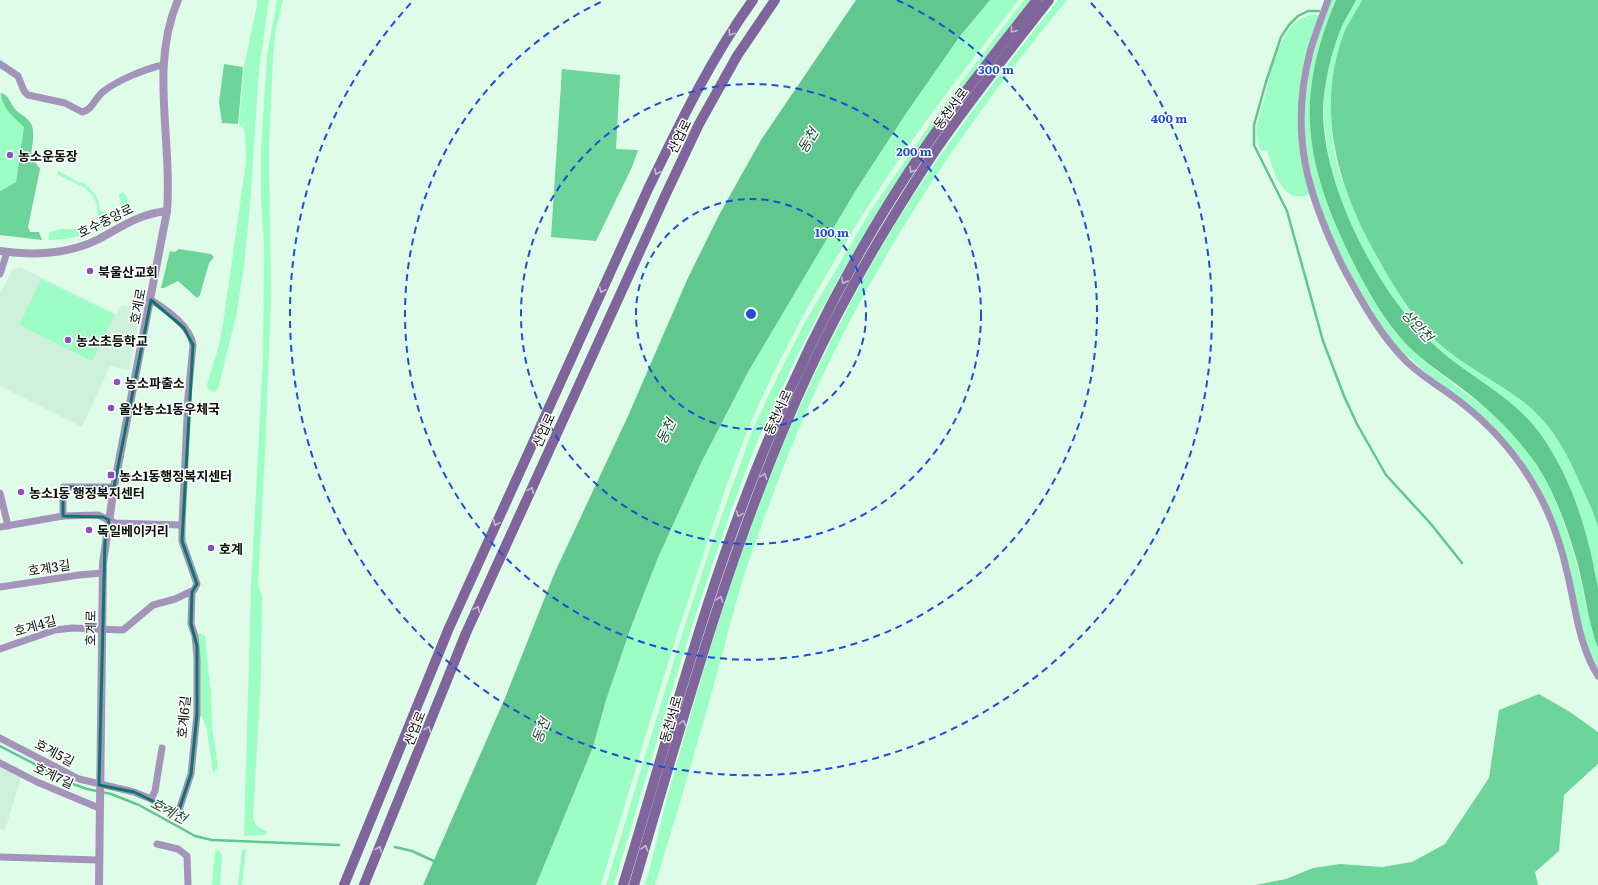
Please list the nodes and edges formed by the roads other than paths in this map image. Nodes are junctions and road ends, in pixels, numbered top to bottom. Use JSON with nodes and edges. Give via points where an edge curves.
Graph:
{"nodes":[{"id":1,"x":178,"y":0,"type":"edge"},
{"id":2,"x":753,"y":0,"type":"edge"},
{"id":3,"x":774,"y":0,"type":"edge"},
{"id":4,"x":1037,"y":0,"type":"edge"},
{"id":5,"x":1050,"y":0,"type":"edge"},
{"id":6,"x":1328,"y":0,"type":"edge"},
{"id":7,"x":0,"y":64,"type":"edge"},
{"id":8,"x":163,"y":65,"type":"junction"},
{"id":9,"x":167,"y":211,"type":"junction"},
{"id":10,"x":3,"y":251,"type":"edge"},
{"id":11,"x":0,"y":274,"type":"edge"},
{"id":12,"x":151,"y":300,"type":"junction"},
{"id":13,"x":114,"y":487,"type":"junction"},
{"id":14,"x":0,"y":493,"type":"edge"},
{"id":15,"x":63,"y":516,"type":"junction"},
{"id":16,"x":109,"y":520,"type":"junction"},
{"id":17,"x":182,"y":525,"type":"junction"},
{"id":18,"x":8,"y":526,"type":"junction"},
{"id":19,"x":0,"y":527,"type":"edge"},
{"id":20,"x":102,"y":573,"type":"junction"},
{"id":21,"x":0,"y":587,"type":"edge"},
{"id":22,"x":192,"y":592,"type":"junction"},
{"id":23,"x":102,"y":629,"type":"junction"},
{"id":24,"x":0,"y":649,"type":"edge"},
{"id":25,"x":1598,"y":676,"type":"edge"},
{"id":26,"x":0,"y":738,"type":"edge"},
{"id":27,"x":162,"y":748,"type":"dead end"},
{"id":28,"x":0,"y":762,"type":"edge"},
{"id":29,"x":99,"y":785,"type":"junction"},
{"id":30,"x":151,"y":799,"type":"junction"},
{"id":31,"x":99,"y":804,"type":"junction"},
{"id":32,"x":157,"y":844,"type":"dead end"},
{"id":33,"x":0,"y":857,"type":"edge"},
{"id":34,"x":98,"y":860,"type":"junction"},
{"id":35,"x":99,"y":885,"type":"edge"},
{"id":36,"x":188,"y":885,"type":"edge"},
{"id":37,"x":344,"y":885,"type":"edge"},
{"id":38,"x":364,"y":885,"type":"edge"},
{"id":39,"x":623,"y":885,"type":"edge"},
{"id":40,"x":634,"y":885,"type":"edge"}],
"edges":[{"from":1,"to":8,"type":"street","name":"호계로","via":[[166,37]]},
{"from":2,"to":37,"type":"main road","name":"산업로","one_way":true,"via":[[714,61],[683,117],[643,201],[449,628]]},
{"from":38,"to":3,"type":"main road","name":"산업로","one_way":true,"via":[[466,633],[665,196],[699,124],[737,56]]},
{"from":4,"to":39,"type":"main road","name":"동천서로","one_way":true,"via":[[978,73],[926,147],[841,287],[800,368],[768,438],[733,530],[700,628]]},
{"from":40,"to":5,"type":"main road","name":"동천서로","one_way":true,"via":[[709,634],[742,534],[809,371],[853,286],[934,153],[986,80]]},
{"from":6,"to":25,"type":"street","via":[[1310,51],[1302,106],[1304,160],[1320,218],[1359,297],[1383,333],[1408,363],[1490,428],[1511,451],[1533,484],[1556,534],[1568,576],[1581,640]]},
{"from":7,"to":8,"type":"street","via":[[18,76],[24,91],[28,94],[65,103],[82,112],[90,108],[104,90],[141,72]]},
{"from":8,"to":9,"type":"street","name":"호계로","via":[[168,169]]},
{"from":9,"to":10,"type":"street","name":"호수중앙로","via":[[140,216],[99,239],[70,249],[28,254]]},
{"from":9,"to":12,"type":"street","name":"호계로"},
{"from":10,"to":11,"type":"street","name":"호수중앙로"},
{"from":12,"to":13,"type":"street","name":"호계로"},
{"from":12,"to":17,"type":"street","name":"호계6길","via":[[184,328],[193,345]]},
{"from":13,"to":15,"type":"street","via":[[63,487]]},
{"from":13,"to":16,"type":"street","name":"호계로"},
{"from":14,"to":18,"type":"street"},
{"from":15,"to":16,"type":"street","via":[[98,515]]},
{"from":15,"to":18,"type":"street"},
{"from":16,"to":17,"type":"street","via":[[115,523]]},
{"from":16,"to":20,"type":"street","name":"호계로"},
{"from":17,"to":22,"type":"street","name":"호계6길","via":[[182,541],[197,584]]},
{"from":18,"to":19,"type":"street"},
{"from":20,"to":21,"type":"street","name":"호계3길"},
{"from":20,"to":23,"type":"street","name":"호계로"},
{"from":22,"to":23,"type":"street","via":[[175,600],[153,605],[135,618],[126,629]]},
{"from":22,"to":30,"type":"street","name":"호계6길","via":[[191,624],[197,646],[198,677],[190,780],[178,812],[175,813]]},
{"from":23,"to":24,"type":"street","name":"호계4길","via":[[55,630]]},
{"from":23,"to":29,"type":"street","name":"호계로"},
{"from":26,"to":29,"type":"street","name":"호계5길","via":[[80,779]]},
{"from":27,"to":30,"type":"street","name":"호계6길","via":[[155,791]]},
{"from":28,"to":31,"type":"street","name":"호계7길","via":[[37,782]]},
{"from":29,"to":30,"type":"street","name":"호계6길","via":[[127,789]]},
{"from":29,"to":31,"type":"street","name":"호계로"},
{"from":31,"to":34,"type":"street"},
{"from":32,"to":36,"type":"street","via":[[184,852],[188,862]]},
{"from":33,"to":34,"type":"street"},
{"from":34,"to":35,"type":"street"}]}
